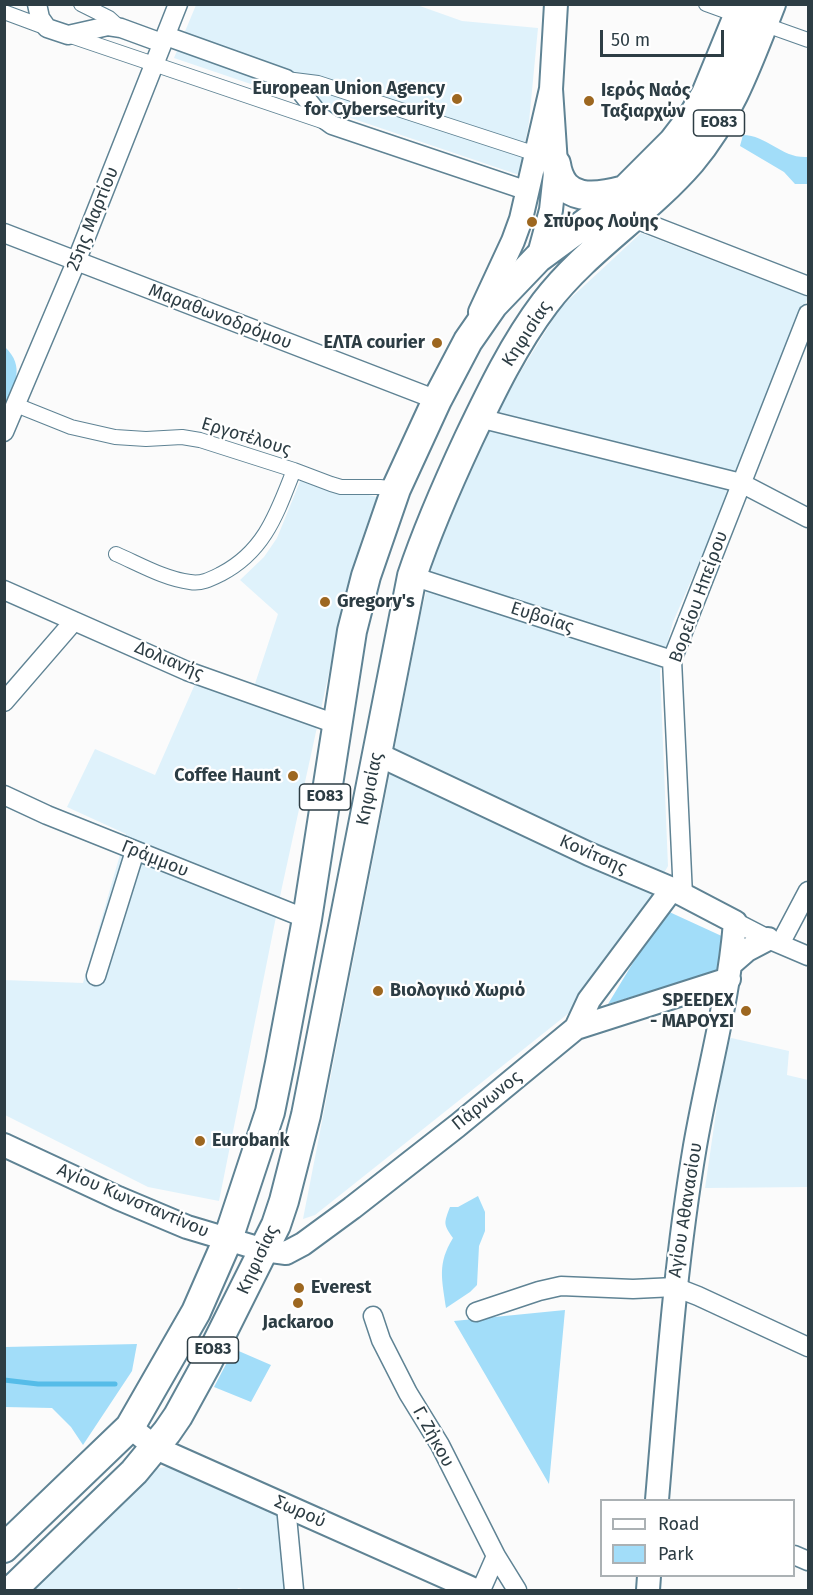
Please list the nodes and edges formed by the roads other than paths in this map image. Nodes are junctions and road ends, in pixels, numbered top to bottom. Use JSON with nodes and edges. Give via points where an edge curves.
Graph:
{"nodes":[{"id":1,"x":37,"y":4,"type":"edge"},
{"id":2,"x":81,"y":4,"type":"edge"},
{"id":3,"x":178,"y":4,"type":"edge"},
{"id":4,"x":556,"y":4,"type":"edge"},
{"id":5,"x":706,"y":4,"type":"edge"},
{"id":6,"x":4,"y":12,"type":"edge"},
{"id":7,"x":754,"y":12,"type":"edge"},
{"id":8,"x":47,"y":28,"type":"junction"},
{"id":9,"x":121,"y":28,"type":"junction"},
{"id":10,"x":68,"y":35,"type":"junction"},
{"id":11,"x":164,"y":40,"type":"junction"},
{"id":12,"x":808,"y":40,"type":"edge"},
{"id":13,"x":154,"y":64,"type":"junction"},
{"id":14,"x":286,"y":79,"type":"junction"},
{"id":15,"x":332,"y":125,"type":"junction"},
{"id":16,"x":546,"y":159,"type":"junction"},
{"id":17,"x":625,"y":190,"type":"junction"},
{"id":18,"x":528,"y":191,"type":"junction"},
{"id":19,"x":633,"y":219,"type":"junction"},
{"id":20,"x":4,"y":233,"type":"edge"},
{"id":21,"x":538,"y":258,"type":"junction"},
{"id":22,"x":76,"y":262,"type":"junction"},
{"id":23,"x":808,"y":286,"type":"edge"},
{"id":24,"x":808,"y":314,"type":"edge"},
{"id":25,"x":454,"y":366,"type":"junction"},
{"id":26,"x":498,"y":380,"type":"junction"},
{"id":27,"x":436,"y":400,"type":"junction"},
{"id":28,"x":16,"y":405,"type":"junction"},
{"id":29,"x":479,"y":418,"type":"junction"},
{"id":30,"x":4,"y":432,"type":"edge"},
{"id":31,"x":294,"y":470,"type":"junction"},
{"id":32,"x":741,"y":483,"type":"junction"},
{"id":33,"x":396,"y":489,"type":"junction"},
{"id":34,"x":808,"y":518,"type":"edge"},
{"id":35,"x":116,"y":554,"type":"dead end"},
{"id":36,"x":412,"y":576,"type":"junction"},
{"id":37,"x":4,"y":590,"type":"edge"},
{"id":38,"x":74,"y":621,"type":"junction"},
{"id":39,"x":672,"y":660,"type":"junction"},
{"id":40,"x":4,"y":702,"type":"edge"},
{"id":41,"x":336,"y":724,"type":"junction"},
{"id":42,"x":377,"y":754,"type":"junction"},
{"id":43,"x":4,"y":795,"type":"edge"},
{"id":44,"x":135,"y":851,"type":"junction"},
{"id":45,"x":808,"y":891,"type":"edge"},
{"id":46,"x":678,"y":892,"type":"junction"},
{"id":47,"x":307,"y":919,"type":"junction"},
{"id":48,"x":735,"y":922,"type":"junction"},
{"id":49,"x":774,"y":941,"type":"junction"},
{"id":50,"x":808,"y":956,"type":"edge"},
{"id":51,"x":730,"y":971,"type":"junction"},
{"id":52,"x":96,"y":976,"type":"dead end"},
{"id":53,"x":576,"y":1028,"type":"junction"},
{"id":54,"x":4,"y":1145,"type":"edge"},
{"id":55,"x":228,"y":1239,"type":"junction"},
{"id":56,"x":264,"y":1250,"type":"junction"},
{"id":57,"x":675,"y":1287,"type":"junction"},
{"id":58,"x":476,"y":1312,"type":"dead end"},
{"id":59,"x":374,"y":1316,"type":"dead end"},
{"id":60,"x":808,"y":1347,"type":"edge"},
{"id":61,"x":130,"y":1427,"type":"junction"},
{"id":62,"x":156,"y":1448,"type":"junction"},
{"id":63,"x":657,"y":1499,"type":"edge"},
{"id":64,"x":286,"y":1506,"type":"junction"},
{"id":65,"x":4,"y":1548,"type":"edge"},
{"id":66,"x":496,"y":1556,"type":"junction"},
{"id":67,"x":12,"y":1590,"type":"edge"},
{"id":68,"x":294,"y":1590,"type":"edge"},
{"id":69,"x":475,"y":1590,"type":"edge"},
{"id":70,"x":481,"y":1590,"type":"edge"},
{"id":71,"x":517,"y":1590,"type":"edge"}],
"edges":[{"from":1,"to":8,"type":"street"},
{"from":2,"to":9,"type":"street"},
{"from":3,"to":11,"type":"street","name":"25ης Μαρτίου"},
{"from":4,"to":16,"type":"street"},
{"from":5,"to":7,"type":"street"},
{"from":6,"to":8,"type":"street"},
{"from":7,"to":12,"type":"street"},
{"from":7,"to":17,"type":"main road","name":"Κηφισίας","number":"ΕΟ83","via":[[693,116]]},
{"from":7,"to":19,"type":"main road","name":"Κηφισίας","number":"ΕΟ83","via":[[726,111],[690,162]]},
{"from":8,"to":10,"type":"street"},
{"from":9,"to":10,"type":"street","via":[[100,27]]},
{"from":9,"to":11,"type":"street"},
{"from":10,"to":13,"type":"street"},
{"from":11,"to":13,"type":"street","name":"25ης Μαρτίου"},
{"from":11,"to":14,"type":"street"},
{"from":13,"to":15,"type":"street"},
{"from":13,"to":22,"type":"street","name":"25ης Μαρτίου"},
{"from":14,"to":15,"type":"street"},
{"from":14,"to":16,"type":"street","via":[[318,83]]},
{"from":15,"to":18,"type":"street"},
{"from":16,"to":17,"type":"main road","via":[[562,182],[577,193],[593,196]]},
{"from":16,"to":18,"type":"street"},
{"from":16,"to":21,"type":"street","via":[[551,210]]},
{"from":17,"to":21,"type":"main road","name":"Κηφισίας","number":"ΕΟ83"},
{"from":18,"to":25,"type":"street","via":[[513,241]]},
{"from":19,"to":23,"type":"street"},
{"from":19,"to":26,"type":"main road","name":"Κηφισίας","number":"ΕΟ83","via":[[560,285],[527,329]]},
{"from":20,"to":22,"type":"street","name":"Μαραθωνοδρόμου"},
{"from":21,"to":25,"type":"main road","name":"Κηφισίας","number":"ΕΟ83","via":[[493,305]]},
{"from":21,"to":26,"type":"main road"},
{"from":22,"to":27,"type":"street","name":"Μαραθωνοδρόμου"},
{"from":22,"to":28,"type":"street","name":"25ης Μαρτίου"},
{"from":24,"to":32,"type":"street","name":"Βορείου Ηπείρου"},
{"from":25,"to":27,"type":"main road","name":"Κηφισίας","number":"ΕΟ83"},
{"from":26,"to":29,"type":"main road","name":"Κηφισίας","number":"ΕΟ83"},
{"from":27,"to":33,"type":"main road","name":"Κηφισίας","number":"ΕΟ83"},
{"from":28,"to":30,"type":"street","name":"25ης Μαρτίου"},
{"from":28,"to":31,"type":"street","name":"Εργοτέλους","via":[[71,427],[115,437],[200,440]]},
{"from":29,"to":32,"type":"street"},
{"from":29,"to":36,"type":"main road","name":"Κηφισίας","number":"ΕΟ83"},
{"from":31,"to":33,"type":"street","name":"Εργοτέλους","via":[[341,487]]},
{"from":31,"to":35,"type":"street","via":[[279,508],[254,551],[207,581],[189,582]]},
{"from":32,"to":34,"type":"street"},
{"from":32,"to":39,"type":"street","name":"Βορείου Ηπείρου"},
{"from":33,"to":41,"type":"main road","name":"Κηφισίας","number":"ΕΟ83","via":[[366,576]]},
{"from":36,"to":39,"type":"street","name":"Ευβοίας"},
{"from":36,"to":42,"type":"main road","name":"Κηφισίας","number":"ΕΟ83"},
{"from":37,"to":38,"type":"street","name":"Δολιανής"},
{"from":38,"to":40,"type":"street"},
{"from":38,"to":41,"type":"street","name":"Δολιανής","via":[[188,671]]},
{"from":39,"to":46,"type":"street","name":"Βορείου Ηπείρου"},
{"from":41,"to":47,"type":"main road","name":"Κηφισίας","number":"ΕΟ83"},
{"from":42,"to":46,"type":"street","name":"Κονίτσης"},
{"from":42,"to":56,"type":"main road","name":"Κηφισίας","number":"ΕΟ83","via":[[306,1115],[284,1201]]},
{"from":43,"to":44,"type":"street","name":"Γράμμου"},
{"from":44,"to":47,"type":"street","name":"Γράμμου"},
{"from":44,"to":52,"type":"street"},
{"from":45,"to":49,"type":"street"},
{"from":46,"to":48,"type":"street","name":"Κονίτσης"},
{"from":46,"to":53,"type":"street","via":[[589,1000]]},
{"from":47,"to":55,"type":"main road","name":"Κηφισίας","number":"ΕΟ83","via":[[270,1112]]},
{"from":48,"to":49,"type":"street","name":"Κονίτσης"},
{"from":48,"to":51,"type":"street","name":"Αγίου Αθανασίου"},
{"from":49,"to":50,"type":"street","name":"Κονίτσης"},
{"from":49,"to":51,"type":"street","name":"Πάρνωνος","via":[[747,950]]},
{"from":51,"to":53,"type":"street","name":"Πάρνωνος"},
{"from":51,"to":57,"type":"street","name":"Αγίου Αθανασίου","via":[[695,1147]]},
{"from":53,"to":56,"type":"street","name":"Πάρνωνος","via":[[457,1126],[292,1252]]},
{"from":54,"to":55,"type":"street","name":"Αγίου Κωνσταντίνου","via":[[187,1227]]},
{"from":55,"to":56,"type":"street","name":"Αγίου Κωνσταντίνου"},
{"from":55,"to":61,"type":"main road","name":"Κηφισίας","number":"ΕΟ83","via":[[196,1312]]},
{"from":56,"to":62,"type":"main road","name":"Κηφισίας","number":"ΕΟ83","via":[[178,1416]]},
{"from":57,"to":58,"type":"street","via":[[561,1286]]},
{"from":57,"to":60,"type":"street"},
{"from":57,"to":63,"type":"street","name":"Αγίου Αθανασίου"},
{"from":59,"to":66,"type":"street","name":"Γ. Ζήκου","via":[[381,1340]]},
{"from":61,"to":62,"type":"street","name":"Σωρού"},
{"from":61,"to":65,"type":"main road","name":"Κηφισίας","number":"ΕΟ83"},
{"from":62,"to":64,"type":"street","name":"Σωρού"},
{"from":62,"to":67,"type":"main road","name":"Κηφισίας","number":"ΕΟ83"},
{"from":64,"to":68,"type":"street"},
{"from":64,"to":69,"type":"street","name":"Σωρού"},
{"from":66,"to":70,"type":"street"},
{"from":66,"to":71,"type":"street","name":"Γ. Ζήκου"}]}
